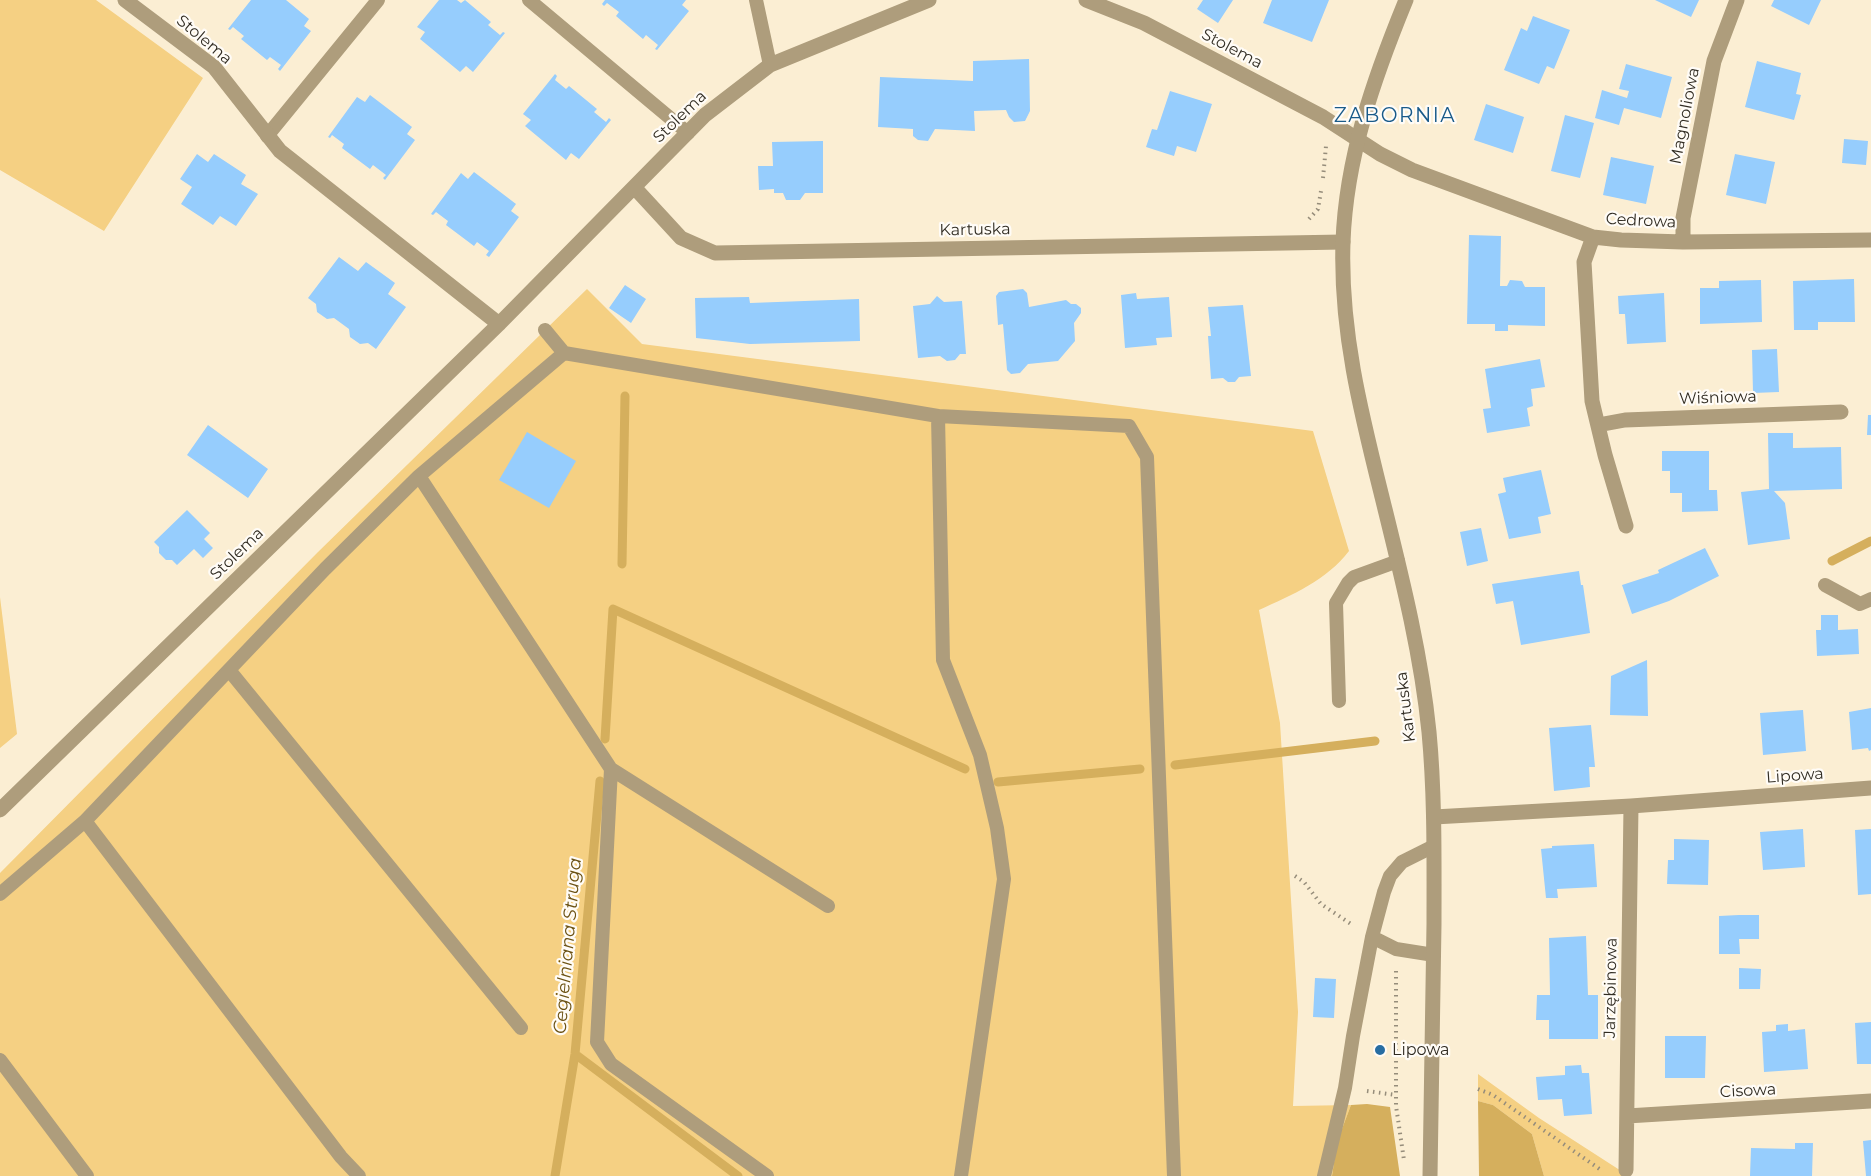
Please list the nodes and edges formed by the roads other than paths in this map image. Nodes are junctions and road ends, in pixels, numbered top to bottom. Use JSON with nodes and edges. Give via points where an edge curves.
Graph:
{"nodes":[{"id":1,"x":125,"y":0,"type":"edge"},
{"id":2,"x":378,"y":0,"type":"edge"},
{"id":3,"x":529,"y":0,"type":"edge"},
{"id":4,"x":756,"y":0,"type":"edge"},
{"id":5,"x":929,"y":0,"type":"edge"},
{"id":6,"x":1086,"y":0,"type":"edge"},
{"id":7,"x":1406,"y":0,"type":"edge"},
{"id":8,"x":1737,"y":0,"type":"edge"},
{"id":9,"x":770,"y":65,"type":"junction"},
{"id":10,"x":688,"y":133,"type":"junction"},
{"id":11,"x":267,"y":136,"type":"junction"},
{"id":12,"x":1357,"y":138,"type":"junction"},
{"id":13,"x":634,"y":187,"type":"junction"},
{"id":14,"x":1593,"y":237,"type":"junction"},
{"id":15,"x":1871,"y":240,"type":"edge"},
{"id":16,"x":1343,"y":242,"type":"junction"},
{"id":17,"x":1683,"y":242,"type":"junction"},
{"id":18,"x":500,"y":324,"type":"junction"},
{"id":19,"x":545,"y":330,"type":"dead end"},
{"id":20,"x":564,"y":353,"type":"junction"},
{"id":21,"x":1841,"y":412,"type":"dead end"},
{"id":22,"x":938,"y":416,"type":"junction"},
{"id":23,"x":1598,"y":425,"type":"junction"},
{"id":24,"x":419,"y":477,"type":"junction"},
{"id":25,"x":1626,"y":526,"type":"dead end"},
{"id":26,"x":1398,"y":561,"type":"junction"},
{"id":27,"x":1825,"y":585,"type":"dead end"},
{"id":28,"x":1871,"y":599,"type":"edge"},
{"id":29,"x":229,"y":670,"type":"junction"},
{"id":30,"x":1339,"y":701,"type":"dead end"},
{"id":31,"x":611,"y":769,"type":"junction"},
{"id":32,"x":1871,"y":788,"type":"edge"},
{"id":33,"x":1631,"y":806,"type":"junction"},
{"id":34,"x":0,"y":810,"type":"edge"},
{"id":35,"x":1434,"y":817,"type":"junction"},
{"id":36,"x":85,"y":821,"type":"junction"},
{"id":37,"x":1434,"y":846,"type":"junction"},
{"id":38,"x":0,"y":894,"type":"edge"},
{"id":39,"x":828,"y":906,"type":"dead end"},
{"id":40,"x":1372,"y":937,"type":"junction"},
{"id":41,"x":1434,"y":956,"type":"junction"},
{"id":42,"x":521,"y":1028,"type":"dead end"},
{"id":43,"x":0,"y":1060,"type":"edge"},
{"id":44,"x":1871,"y":1101,"type":"edge"},
{"id":45,"x":1627,"y":1116,"type":"junction"},
{"id":46,"x":1626,"y":1170,"type":"dead end"},
{"id":47,"x":87,"y":1176,"type":"edge"},
{"id":48,"x":359,"y":1176,"type":"edge"},
{"id":49,"x":768,"y":1176,"type":"edge"},
{"id":50,"x":961,"y":1176,"type":"edge"},
{"id":51,"x":1174,"y":1176,"type":"edge"},
{"id":52,"x":1324,"y":1176,"type":"edge"},
{"id":53,"x":1430,"y":1176,"type":"edge"}],
"edges":[{"from":1,"to":11,"type":"street","name":"Stolema","via":[[214,68]]},
{"from":2,"to":11,"type":"lane"},
{"from":3,"to":10,"type":"lane"},
{"from":4,"to":9,"type":"lane"},
{"from":5,"to":9,"type":"street","name":"Stolema"},
{"from":6,"to":12,"type":"street","name":"Stolema","via":[[1144,23]]},
{"from":7,"to":12,"type":"street","name":"Kartuska","via":[[1381,61]]},
{"from":8,"to":17,"type":"street","name":"Magnoliowa","via":[[1714,61],[1683,218]]},
{"from":9,"to":10,"type":"street","name":"Stolema","via":[[705,115]]},
{"from":10,"to":13,"type":"street","name":"Stolema"},
{"from":11,"to":18,"type":"street","name":"Stolema","via":[[280,151]]},
{"from":12,"to":14,"type":"street","name":"Cedrowa","via":[[1412,170]]},
{"from":12,"to":16,"type":"street","name":"Kartuska"},
{"from":13,"to":16,"type":"street","name":"Kartuska","via":[[681,238],[715,253]]},
{"from":13,"to":18,"type":"street","name":"Stolema"},
{"from":14,"to":17,"type":"street","name":"Cedrowa"},
{"from":14,"to":23,"type":"street","via":[[1584,262],[1592,401]]},
{"from":15,"to":17,"type":"street","name":"Cedrowa"},
{"from":16,"to":26,"type":"street","name":"Kartuska","via":[[1343,289],[1352,369]]},
{"from":18,"to":34,"type":"street","name":"Stolema"},
{"from":19,"to":20,"type":"lane"},
{"from":20,"to":22,"type":"lane"},
{"from":20,"to":24,"type":"lane"},
{"from":21,"to":23,"type":"street","name":"Wiśniowa","via":[[1625,420]]},
{"from":22,"to":50,"type":"lane","via":[[943,660],[980,755],[1004,879]]},
{"from":22,"to":51,"type":"lane","via":[[1129,426],[1147,457]]},
{"from":23,"to":25,"type":"street"},
{"from":24,"to":29,"type":"lane"},
{"from":24,"to":31,"type":"lane"},
{"from":26,"to":30,"type":"lane","via":[[1354,577],[1336,603]]},
{"from":26,"to":35,"type":"street","name":"Kartuska","via":[[1429,732]]},
{"from":27,"to":28,"type":"lane","via":[[1860,604]]},
{"from":29,"to":36,"type":"lane"},
{"from":29,"to":42,"type":"lane"},
{"from":31,"to":39,"type":"lane"},
{"from":31,"to":49,"type":"lane","via":[[597,1042],[611,1065]]},
{"from":32,"to":33,"type":"street","name":"Lipowa"},
{"from":33,"to":35,"type":"street","name":"Lipowa"},
{"from":33,"to":45,"type":"street","name":"Jarzębinowa"},
{"from":35,"to":37,"type":"street","name":"Kartuska"},
{"from":36,"to":38,"type":"lane"},
{"from":36,"to":48,"type":"lane"},
{"from":37,"to":40,"type":"lane","via":[[1402,862],[1390,876]]},
{"from":37,"to":41,"type":"street","name":"Kartuska"},
{"from":40,"to":41,"type":"lane","via":[[1396,950]]},
{"from":40,"to":52,"type":"lane","via":[[1345,1089]]},
{"from":41,"to":53,"type":"street","name":"Kartuska"},
{"from":43,"to":47,"type":"lane"},
{"from":44,"to":45,"type":"street","name":"Cisowa"},
{"from":45,"to":46,"type":"street","name":"Jarzębinowa"}]}
